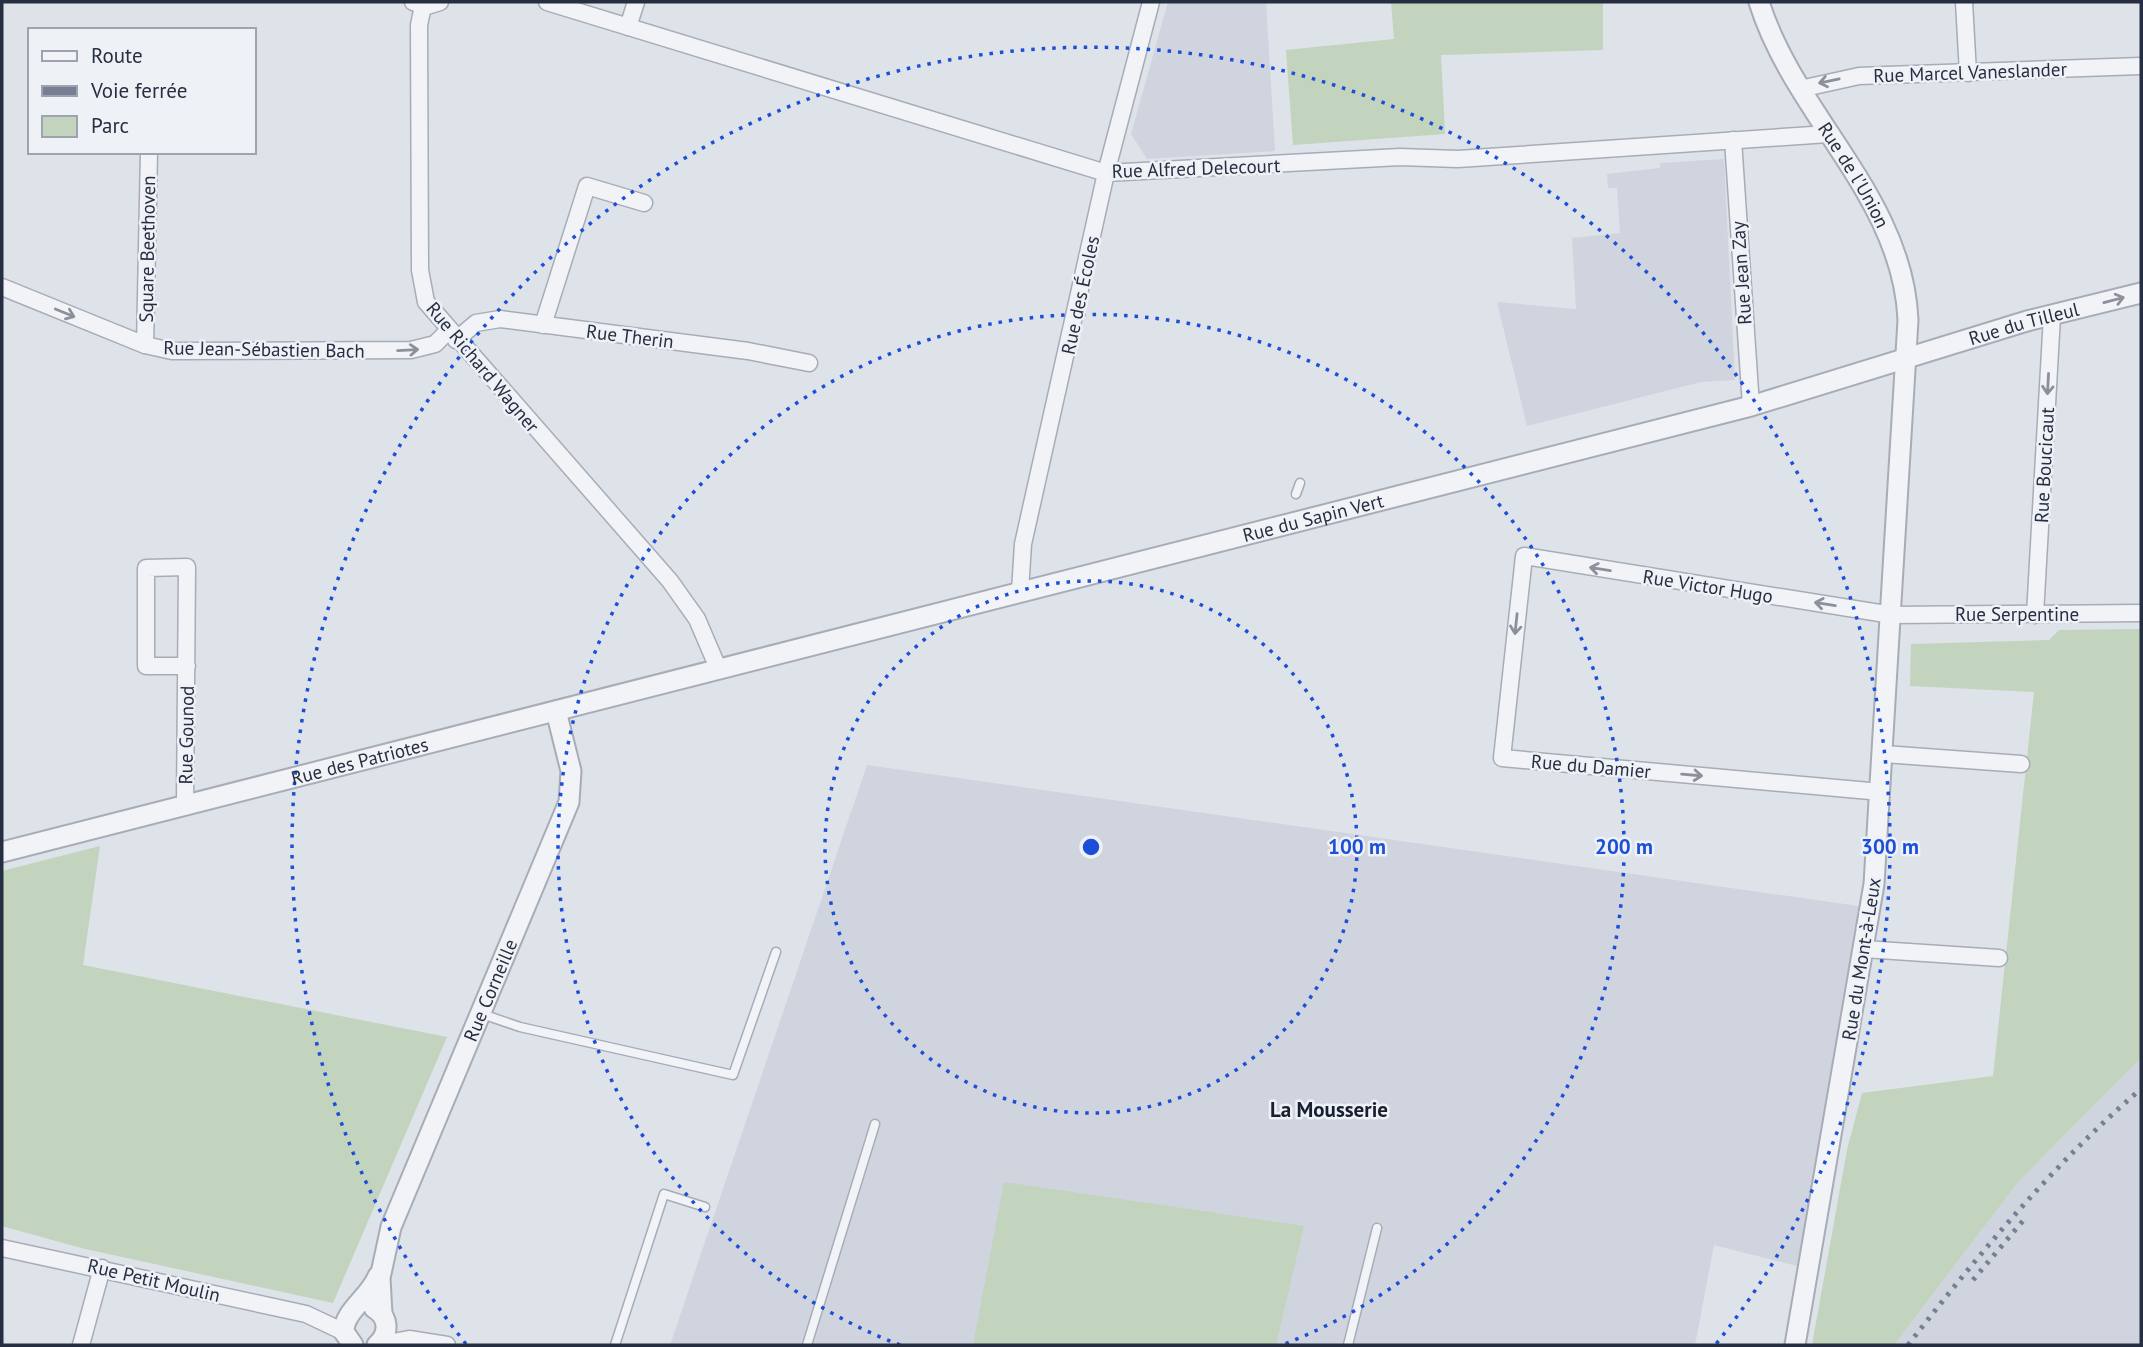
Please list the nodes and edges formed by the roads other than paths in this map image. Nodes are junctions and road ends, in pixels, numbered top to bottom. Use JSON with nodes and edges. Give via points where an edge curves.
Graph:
{"nodes":[{"id":1,"x":440,"y":2,"type":"edge"},
{"id":2,"x":547,"y":2,"type":"edge"},
{"id":3,"x":636,"y":2,"type":"edge"},
{"id":4,"x":1151,"y":2,"type":"edge"},
{"id":5,"x":1759,"y":2,"type":"edge"},
{"id":6,"x":1964,"y":2,"type":"edge"},
{"id":7,"x":418,"y":4,"type":"edge"},
{"id":8,"x":628,"y":27,"type":"junction"},
{"id":9,"x":2141,"y":66,"type":"edge"},
{"id":10,"x":1968,"y":73,"type":"junction"},
{"id":11,"x":1800,"y":89,"type":"junction"},
{"id":12,"x":1828,"y":134,"type":"junction"},
{"id":13,"x":1733,"y":140,"type":"junction"},
{"id":14,"x":149,"y":154,"type":"edge"},
{"id":15,"x":1106,"y":173,"type":"junction"},
{"id":16,"x":644,"y":203,"type":"dead end"},
{"id":17,"x":2,"y":287,"type":"edge"},
{"id":18,"x":2141,"y":293,"type":"edge"},
{"id":19,"x":2052,"y":316,"type":"junction"},
{"id":20,"x":543,"y":326,"type":"junction"},
{"id":21,"x":452,"y":335,"type":"junction"},
{"id":22,"x":145,"y":345,"type":"junction"},
{"id":23,"x":1907,"y":360,"type":"junction"},
{"id":24,"x":809,"y":363,"type":"dead end"},
{"id":25,"x":1751,"y":406,"type":"junction"},
{"id":26,"x":1300,"y":483,"type":"dead end"},
{"id":27,"x":1296,"y":494,"type":"dead end"},
{"id":28,"x":1524,"y":556,"type":"joint"},
{"id":29,"x":1020,"y":591,"type":"junction"},
{"id":30,"x":2141,"y":613,"type":"edge"},
{"id":31,"x":1892,"y":615,"type":"junction"},
{"id":32,"x":2035,"y":615,"type":"junction"},
{"id":33,"x":187,"y":666,"type":"junction"},
{"id":34,"x":718,"y":668,"type":"junction"},
{"id":35,"x":555,"y":712,"type":"junction"},
{"id":36,"x":1884,"y":754,"type":"junction"},
{"id":37,"x":2021,"y":764,"type":"dead end"},
{"id":38,"x":1881,"y":792,"type":"junction"},
{"id":39,"x":185,"y":804,"type":"junction"},
{"id":40,"x":2,"y":852,"type":"edge"},
{"id":41,"x":1864,"y":949,"type":"junction"},
{"id":42,"x":776,"y":951,"type":"dead end"},
{"id":43,"x":2000,"y":958,"type":"dead end"},
{"id":44,"x":481,"y":1013,"type":"junction"},
{"id":45,"x":875,"y":1124,"type":"dead end"},
{"id":46,"x":705,"y":1207,"type":"dead end"},
{"id":47,"x":1377,"y":1228,"type":"dead end"},
{"id":48,"x":2,"y":1248,"type":"edge"},
{"id":49,"x":382,"y":1266,"type":"junction"},
{"id":50,"x":102,"y":1268,"type":"junction"},
{"id":51,"x":353,"y":1310,"type":"junction"},
{"id":52,"x":306,"y":1314,"type":"junction"},
{"id":53,"x":383,"y":1317,"type":"junction"},
{"id":54,"x":347,"y":1340,"type":"edge"},
{"id":55,"x":427,"y":1341,"type":"junction"},
{"id":56,"x":82,"y":1345,"type":"edge"},
{"id":57,"x":377,"y":1345,"type":"edge"},
{"id":58,"x":447,"y":1345,"type":"edge"},
{"id":59,"x":615,"y":1345,"type":"edge"},
{"id":60,"x":807,"y":1345,"type":"edge"},
{"id":61,"x":1349,"y":1345,"type":"edge"},
{"id":62,"x":1795,"y":1345,"type":"edge"}],
"edges":[{"from":1,"to":7,"type":"street"},
{"from":2,"to":8,"type":"street","name":"Rue Alfred Delecourt"},
{"from":3,"to":8,"type":"street"},
{"from":4,"to":15,"type":"street","name":"Rue des Écoles"},
{"from":5,"to":11,"type":"street","name":"Rue de l'Union"},
{"from":6,"to":10,"type":"street"},
{"from":7,"to":21,"type":"street","name":"Rue Richard Wagner","via":[[420,270],[426,302]]},
{"from":8,"to":15,"type":"street","name":"Rue Alfred Delecourt"},
{"from":9,"to":10,"type":"street","name":"Rue Marcel Vaneslander"},
{"from":10,"to":11,"type":"street","name":"Rue Marcel Vaneslander","one_way":true,"via":[[1859,76]]},
{"from":11,"to":12,"type":"street","name":"Rue de l'Union"},
{"from":12,"to":13,"type":"street","name":"Rue Alfred Delecourt"},
{"from":12,"to":23,"type":"street","name":"Rue de l'Union","via":[[1874,206],[1899,261],[1908,303]]},
{"from":13,"to":15,"type":"street","name":"Rue Alfred Delecourt","via":[[1458,159],[1400,157]]},
{"from":13,"to":25,"type":"street","name":"Rue Jean Zay"},
{"from":14,"to":22,"type":"street","name":"Square Beethoven"},
{"from":15,"to":29,"type":"street","name":"Rue des Écoles","via":[[1023,544]]},
{"from":16,"to":20,"type":"street","via":[[587,186]]},
{"from":17,"to":22,"type":"street","name":"Rue Jean-Sébastien Bach","one_way":true},
{"from":19,"to":18,"type":"street","name":"Rue du Tilleul","one_way":true},
{"from":19,"to":23,"type":"street","name":"Rue du Tilleul"},
{"from":19,"to":32,"type":"street","name":"Rue Boucicaut","one_way":true},
{"from":20,"to":21,"type":"street","name":"Rue Therin","via":[[489,320]]},
{"from":20,"to":24,"type":"street","name":"Rue Therin"},
{"from":22,"to":21,"type":"street","name":"Rue Jean-Sébastien Bach","one_way":true,"via":[[182,352],[411,350]]},
{"from":21,"to":34,"type":"street","name":"Rue Richard Wagner","via":[[670,582],[696,619]]},
{"from":23,"to":25,"type":"street","name":"Rue du Sapin Vert"},
{"from":23,"to":31,"type":"street","name":"Rue du Mont-à-Leux"},
{"from":25,"to":29,"type":"street","name":"Rue du Sapin Vert"},
{"from":26,"to":27,"type":"lane"},
{"from":31,"to":28,"type":"street","name":"Rue Victor Hugo","one_way":true},
{"from":28,"to":38,"type":"street","name":"Rue du Damier","one_way":true,"via":[[1502,758]]},
{"from":29,"to":34,"type":"street","name":"Rue du Sapin Vert"},
{"from":30,"to":32,"type":"street","name":"Rue Serpentine"},
{"from":31,"to":32,"type":"street","name":"Rue Serpentine"},
{"from":31,"to":36,"type":"street","name":"Rue du Mont-à-Leux"},
{"from":33,"to":33,"type":"street","name":"Rue Gounod","via":[[187,567],[146,568],[146,666]]},
{"from":33,"to":39,"type":"street","name":"Rue Gounod"},
{"from":34,"to":35,"type":"street","name":"Rue des Patriotes"},
{"from":35,"to":39,"type":"street","name":"Rue des Patriotes"},
{"from":35,"to":44,"type":"street","name":"Rue Corneille","via":[[571,771],[569,802]]},
{"from":36,"to":37,"type":"street"},
{"from":36,"to":38,"type":"street","name":"Rue du Mont-à-Leux"},
{"from":38,"to":41,"type":"street","name":"Rue du Mont-à-Leux"},
{"from":39,"to":40,"type":"street","name":"Rue des Patriotes"},
{"from":41,"to":43,"type":"street"},
{"from":41,"to":62,"type":"street","name":"Rue du Mont-à-Leux"},
{"from":42,"to":44,"type":"lane","via":[[733,1075],[520,1027]]},
{"from":44,"to":49,"type":"street","name":"Rue Corneille","via":[[399,1207]]},
{"from":45,"to":60,"type":"lane"},
{"from":46,"to":59,"type":"lane","via":[[664,1194]]},
{"from":47,"to":61,"type":"lane"},
{"from":48,"to":50,"type":"street","name":"Rue Petit Moulin"},
{"from":49,"to":51,"type":"street","name":"Rue Corneille","via":[[372,1290]]},
{"from":49,"to":53,"type":"street","name":"Rue Corneille","via":[[379,1293]]},
{"from":50,"to":52,"type":"street","name":"Rue Petit Moulin"},
{"from":50,"to":56,"type":"street"},
{"from":51,"to":52,"type":"street","name":"Rue Petit Moulin"},
{"from":51,"to":53,"type":"street","via":[[370,1307]]},
{"from":51,"to":54,"type":"street","name":"Rue Corneille","via":[[344,1321]]},
{"from":52,"to":54,"type":"street","name":"Rue Petit Moulin"},
{"from":53,"to":55,"type":"street"},
{"from":53,"to":57,"type":"street","via":[[385,1334]]},
{"from":55,"to":57,"type":"street","via":[[403,1339]]},
{"from":55,"to":58,"type":"street"}]}
